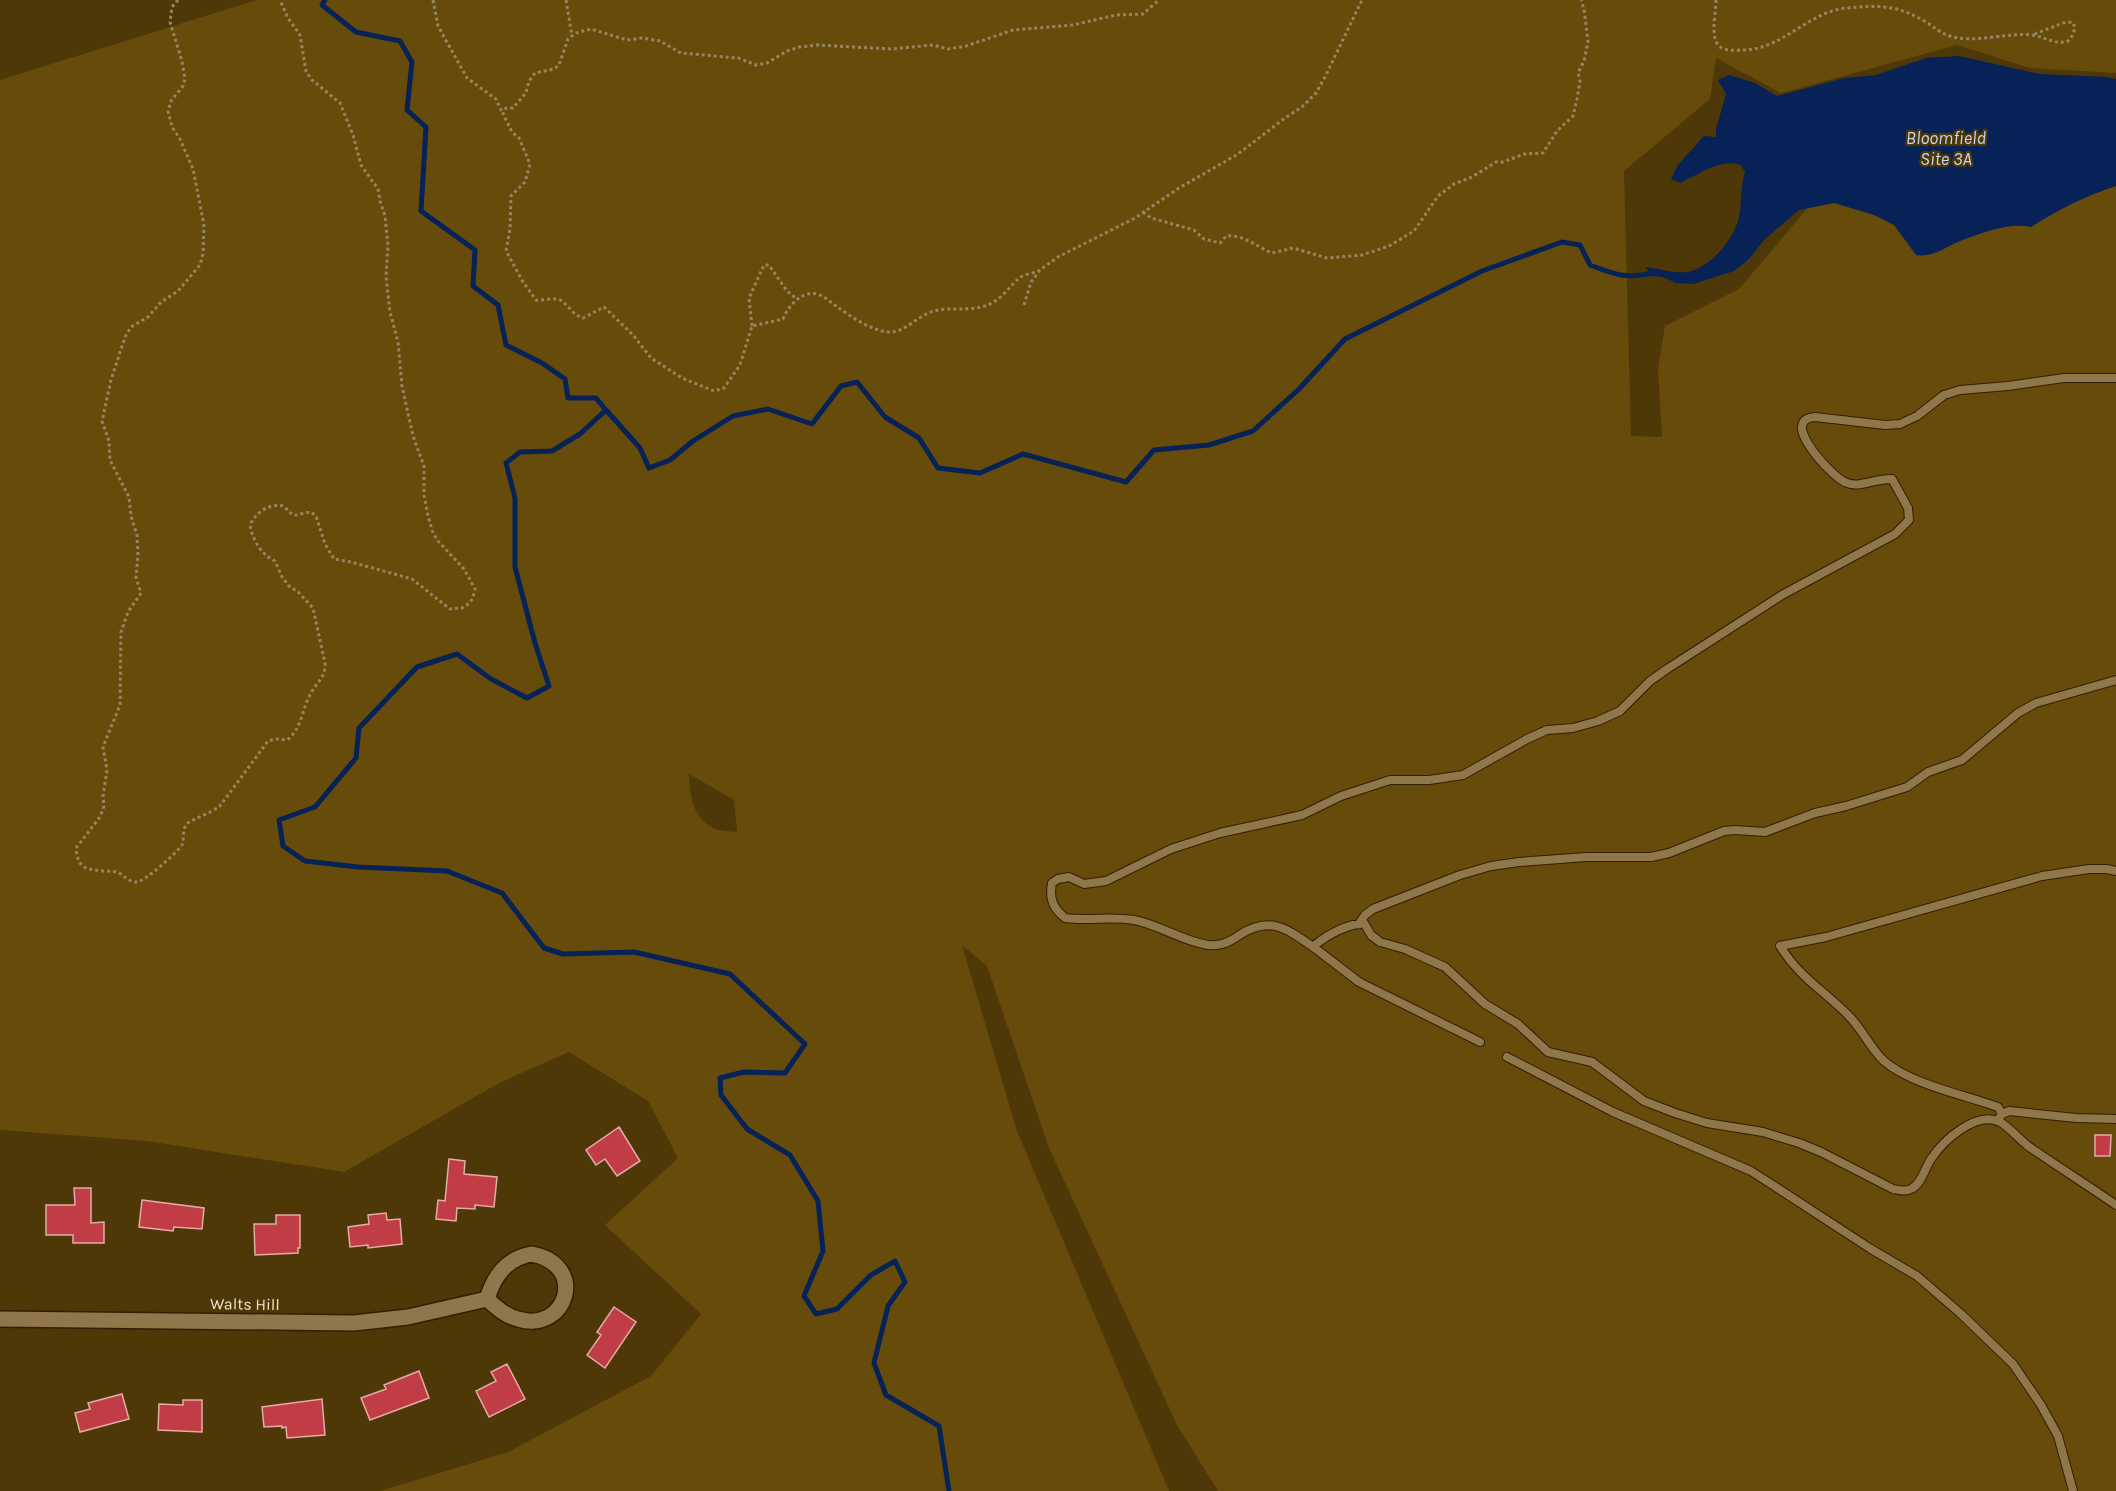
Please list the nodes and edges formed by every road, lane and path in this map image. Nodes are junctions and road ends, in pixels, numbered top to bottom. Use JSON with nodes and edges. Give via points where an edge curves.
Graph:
{"nodes":[{"id":1,"x":178,"y":0,"type":"edge"},
{"id":2,"x":280,"y":0,"type":"edge"},
{"id":3,"x":433,"y":0,"type":"edge"},
{"id":4,"x":567,"y":0,"type":"edge"},
{"id":5,"x":1159,"y":0,"type":"edge"},
{"id":6,"x":1362,"y":0,"type":"edge"},
{"id":7,"x":1581,"y":0,"type":"edge"},
{"id":8,"x":1716,"y":0,"type":"edge"},
{"id":9,"x":2032,"y":35,"type":"junction"},
{"id":10,"x":572,"y":36,"type":"junction"},
{"id":11,"x":503,"y":114,"type":"junction"},
{"id":12,"x":1143,"y":212,"type":"junction"},
{"id":13,"x":1040,"y":270,"type":"junction"},
{"id":14,"x":797,"y":299,"type":"junction"},
{"id":15,"x":1024,"y":305,"type":"dead end"},
{"id":16,"x":752,"y":326,"type":"junction"},
{"id":17,"x":2116,"y":378,"type":"edge"},
{"id":18,"x":2116,"y":680,"type":"edge"},
{"id":19,"x":2116,"y":871,"type":"edge"},
{"id":20,"x":1359,"y":924,"type":"junction"},
{"id":21,"x":1316,"y":949,"type":"junction"},
{"id":22,"x":1480,"y":1042,"type":"dead end"},
{"id":23,"x":1508,"y":1057,"type":"dead end"},
{"id":24,"x":2000,"y":1118,"type":"junction"},
{"id":25,"x":2116,"y":1119,"type":"edge"},
{"id":26,"x":2116,"y":1205,"type":"edge"},
{"id":27,"x":487,"y":1299,"type":"junction"},
{"id":28,"x":0,"y":1319,"type":"edge"},
{"id":29,"x":2073,"y":1491,"type":"edge"}],
"edges":[{"from":1,"to":2,"type":"path","via":[[172,7],[170,22],[185,79],[168,111],[193,169],[205,242],[200,265],[184,285],[131,327],[125,337],[102,421],[110,459],[129,497],[137,534],[136,578],[141,593],[121,632],[120,705],[103,747],[104,806],[76,848],[80,865],[119,873],[136,882],[180,849],[188,823],[220,806],[268,741],[291,737],[311,693],[326,672],[312,608],[289,586],[275,561],[260,550],[250,525],[256,515],[274,505],[284,506],[296,516],[311,512],[334,559],[412,579],[450,609],[470,603],[475,589],[459,562],[438,542],[428,516],[424,466],[413,436],[390,312],[388,246],[378,189],[361,165],[340,103],[306,70],[300,35]]},
{"from":3,"to":11,"type":"path","via":[[438,26],[467,78],[496,99]]},
{"from":4,"to":10,"type":"path"},
{"from":5,"to":10,"type":"path","via":[[1143,14],[1013,30],[948,49],[933,45],[891,49],[817,45],[787,51],[756,65],[738,58],[681,53],[660,41],[627,40],[591,28]]},
{"from":6,"to":12,"type":"path","via":[[1325,77],[1302,107],[1238,154]]},
{"from":7,"to":12,"type":"path","via":[[1588,42],[1578,73],[1573,116],[1543,153],[1496,162],[1454,184],[1438,196],[1414,231],[1389,246],[1362,255],[1327,258],[1293,248],[1272,253],[1230,235],[1220,243],[1204,239],[1194,230]]},
{"from":8,"to":9,"type":"path","via":[[1713,38],[1723,49],[1754,50],[1827,12],[1871,6],[1903,10],[1953,37]]},
{"from":9,"to":9,"type":"path","via":[[2067,42],[2075,27],[2072,22]]},
{"from":10,"to":11,"type":"path","via":[[559,65],[535,72],[526,93]]},
{"from":11,"to":16,"type":"path","via":[[530,164],[525,182],[511,196],[506,251],[536,300],[561,301],[575,316],[583,318],[604,307],[651,358],[682,378],[714,391],[724,388],[740,365]]},
{"from":12,"to":13,"type":"path"},
{"from":13,"to":14,"type":"path","via":[[1021,277],[992,303],[971,309],[932,311],[894,332],[874,328],[817,294]]},
{"from":13,"to":15,"type":"path","via":[[1031,282]]},
{"from":14,"to":16,"type":"path","via":[[783,319]]},
{"from":14,"to":16,"type":"path","via":[[769,265],[764,265],[749,298]]},
{"from":17,"to":21,"type":"lane","via":[[2064,378],[1960,390],[1944,395],[1900,424],[1815,417],[1806,420],[1801,430],[1804,439],[1828,468],[1850,485],[1892,479],[1908,508],[1909,520],[1895,534],[1782,595],[1667,669],[1620,711],[1573,728],[1547,730],[1463,775],[1390,780],[1341,796],[1302,815],[1220,833],[1171,849],[1106,881],[1084,884],[1069,877],[1052,883],[1052,904],[1065,918],[1144,922],[1189,940],[1219,946],[1257,926],[1273,924]]},
{"from":18,"to":20,"type":"lane","via":[[2036,703],[2018,713],[1962,760],[1928,772],[1907,788],[1765,831],[1724,831],[1651,857],[1586,857],[1491,866],[1373,909]]},
{"from":19,"to":24,"type":"lane","via":[[2089,869],[2042,876],[1826,937],[1780,946],[1797,970],[1848,1015],[1870,1045],[1895,1069],[1998,1107]]},
{"from":20,"to":21,"type":"lane","via":[[1325,937],[1315,945]]},
{"from":20,"to":24,"type":"lane","via":[[1364,923],[1380,942],[1445,967],[1485,1004],[1518,1024],[1548,1052],[1593,1062],[1644,1101],[1707,1123],[1763,1132],[1799,1143],[1893,1189],[1912,1189],[1954,1133],[1974,1122]]},
{"from":21,"to":22,"type":"lane","via":[[1371,989]]},
{"from":23,"to":29,"type":"lane","via":[[1614,1112],[1751,1171],[1917,1276],[2013,1364],[2058,1436]]},
{"from":24,"to":25,"type":"lane","via":[[2009,1111]]},
{"from":24,"to":26,"type":"lane","via":[[2026,1144]]},
{"from":27,"to":27,"type":"street","via":[[518,1320],[535,1321],[560,1308],[566,1293],[565,1279],[558,1266],[544,1256],[521,1256],[500,1271]]},
{"from":27,"to":28,"type":"street","name":"Walts Hill","via":[[408,1317],[354,1323]]}]}
